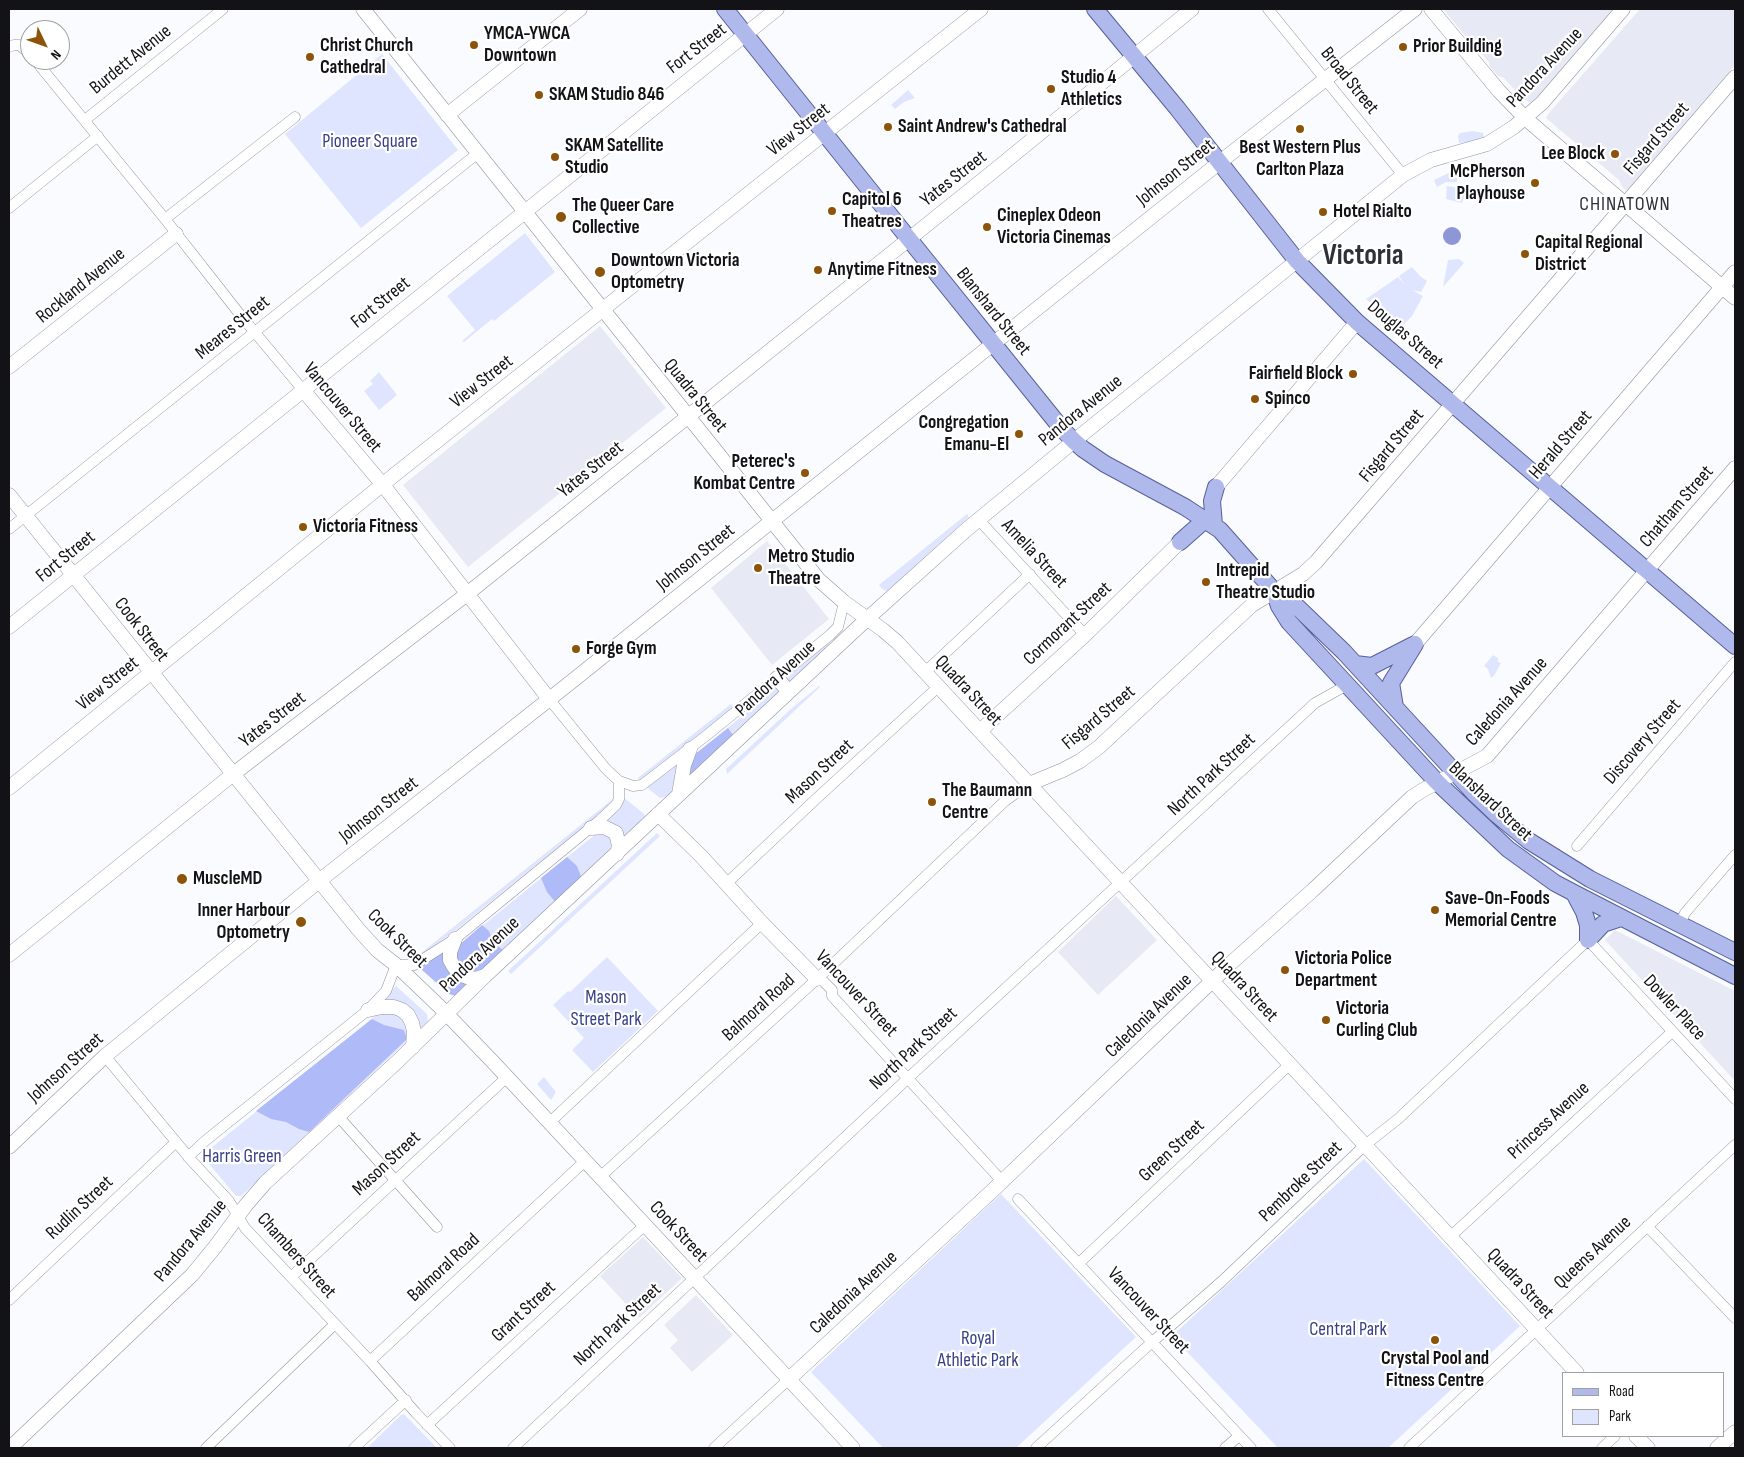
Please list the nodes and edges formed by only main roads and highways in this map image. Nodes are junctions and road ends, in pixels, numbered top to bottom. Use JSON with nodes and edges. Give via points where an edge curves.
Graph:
{"nodes":[{"id":1,"x":580,"y":9,"type":"edge"},
{"id":2,"x":725,"y":9,"type":"edge"},
{"id":3,"x":777,"y":9,"type":"edge"},
{"id":4,"x":981,"y":9,"type":"edge"},
{"id":5,"x":1095,"y":9,"type":"edge"},
{"id":6,"x":1192,"y":9,"type":"edge"},
{"id":7,"x":1415,"y":9,"type":"edge"},
{"id":8,"x":1431,"y":9,"type":"edge"},
{"id":9,"x":1623,"y":9,"type":"edge"},
{"id":10,"x":368,"y":11,"type":"edge"},
{"id":11,"x":746,"y":35,"type":"junction"},
{"id":12,"x":1136,"y":56,"type":"junction"},
{"id":13,"x":1735,"y":77,"type":"edge"},
{"id":14,"x":447,"y":115,"type":"junction"},
{"id":15,"x":1525,"y":118,"type":"junction"},
{"id":16,"x":825,"y":134,"type":"junction"},
{"id":17,"x":1220,"y":162,"type":"junction"},
{"id":18,"x":1626,"y":204,"type":"junction"},
{"id":19,"x":524,"y":212,"type":"junction"},
{"id":20,"x":176,"y":234,"type":"road end"},
{"id":21,"x":908,"y":239,"type":"junction"},
{"id":22,"x":1297,"y":261,"type":"junction"},
{"id":23,"x":1735,"y":272,"type":"edge"},
{"id":24,"x":1722,"y":287,"type":"junction"},
{"id":25,"x":1735,"y":298,"type":"edge"},
{"id":26,"x":602,"y":310,"type":"junction"},
{"id":27,"x":1357,"y":322,"type":"junction"},
{"id":28,"x":994,"y":344,"type":"junction"},
{"id":29,"x":9,"y":367,"type":"edge"},
{"id":30,"x":303,"y":390,"type":"junction"},
{"id":31,"x":1453,"y":403,"type":"junction"},
{"id":32,"x":688,"y":416,"type":"junction"},
{"id":33,"x":1074,"y":441,"type":"junction"},
{"id":34,"x":1735,"y":468,"type":"edge"},
{"id":35,"x":383,"y":485,"type":"junction"},
{"id":36,"x":1550,"y":486,"type":"junction"},
{"id":37,"x":1216,"y":487,"type":"junction"},
{"id":38,"x":9,"y":495,"type":"edge"},
{"id":39,"x":1199,"y":516,"type":"junction"},
{"id":40,"x":771,"y":521,"type":"junction"},
{"id":41,"x":1180,"y":542,"type":"joint"},
{"id":42,"x":1648,"y":570,"type":"junction"},
{"id":43,"x":74,"y":574,"type":"junction"},
{"id":44,"x":1274,"y":591,"type":"junction"},
{"id":45,"x":467,"y":594,"type":"junction"},
{"id":46,"x":867,"y":619,"type":"junction"},
{"id":47,"x":9,"y":627,"type":"edge"},
{"id":48,"x":1415,"y":644,"type":"junction"},
{"id":49,"x":1735,"y":646,"type":"edge"},
{"id":50,"x":1355,"y":664,"type":"junction"},
{"id":51,"x":151,"y":674,"type":"junction"},
{"id":52,"x":777,"y":678,"type":"road end"},
{"id":53,"x":789,"y":692,"type":"junction"},
{"id":54,"x":549,"y":699,"type":"junction"},
{"id":55,"x":1395,"y":707,"type":"junction"},
{"id":56,"x":980,"y":731,"type":"junction"},
{"id":57,"x":690,"y":748,"type":"road end"},
{"id":58,"x":1456,"y":773,"type":"junction"},
{"id":59,"x":232,"y":775,"type":"junction"},
{"id":60,"x":1437,"y":782,"type":"junction"},
{"id":61,"x":1029,"y":784,"type":"junction"},
{"id":62,"x":9,"y":788,"type":"edge"},
{"id":63,"x":679,"y":794,"type":"junction"},
{"id":64,"x":658,"y":814,"type":"junction"},
{"id":65,"x":591,"y":828,"type":"road end"},
{"id":66,"x":617,"y":854,"type":"junction"},
{"id":67,"x":318,"y":881,"type":"junction"},
{"id":68,"x":1574,"y":893,"type":"junction"},
{"id":69,"x":1621,"y":918,"type":"junction"},
{"id":70,"x":1680,"y":924,"type":"junction"},
{"id":71,"x":455,"y":938,"type":"road end"},
{"id":72,"x":1687,"y":951,"type":"junction"},
{"id":73,"x":1735,"y":952,"type":"edge"},
{"id":74,"x":9,"y":955,"type":"edge"},
{"id":75,"x":485,"y":976,"type":"junction"},
{"id":76,"x":1735,"y":976,"type":"edge"},
{"id":77,"x":817,"y":979,"type":"road end"},
{"id":78,"x":1213,"y":981,"type":"junction"},
{"id":79,"x":368,"y":1010,"type":"road end"},
{"id":80,"x":446,"y":1014,"type":"junction"},
{"id":81,"x":413,"y":1047,"type":"junction"},
{"id":82,"x":9,"y":1147,"type":"edge"},
{"id":83,"x":1576,"y":1372,"type":"edge"},
{"id":84,"x":789,"y":1379,"type":"junction"},
{"id":85,"x":1735,"y":1432,"type":"edge"},
{"id":86,"x":1637,"y":1437,"type":"edge"},
{"id":87,"x":11,"y":1445,"type":"edge"},
{"id":88,"x":853,"y":1448,"type":"edge"},
{"id":89,"x":1648,"y":1448,"type":"edge"},
{"id":90,"x":1717,"y":1448,"type":"edge"}],
"edges":[{"from":1,"to":14,"type":"main road"},
{"from":2,"to":11,"type":"main road","name":"Blanshard Street"},
{"from":3,"to":11,"type":"main road","name":"Fort Street"},
{"from":4,"to":16,"type":"main road","name":"View Street"},
{"from":5,"to":12,"type":"main road","name":"Douglas Street"},
{"from":6,"to":12,"type":"main road","name":"Yates Street"},
{"from":7,"to":17,"type":"main road","name":"Johnson Street"},
{"from":8,"to":15,"type":"main road"},
{"from":9,"to":15,"type":"main road","name":"Pandora Avenue","via":[[1542,103]]},
{"from":10,"to":14,"type":"main road","name":"Quadra Street"},
{"from":11,"to":16,"type":"main road","name":"Blanshard Street"},
{"from":11,"to":19,"type":"main road","name":"Fort Street"},
{"from":12,"to":17,"type":"main road","name":"Douglas Street"},
{"from":12,"to":21,"type":"main road","name":"Yates Street"},
{"from":13,"to":18,"type":"main road","name":"Fisgard Street"},
{"from":14,"to":19,"type":"main road","name":"Quadra Street"},
{"from":15,"to":18,"type":"main road"},
{"from":15,"to":22,"type":"main road","name":"Pandora Avenue","via":[[1487,144],[1430,160],[1403,175]]},
{"from":16,"to":21,"type":"main road","name":"Blanshard Street"},
{"from":16,"to":26,"type":"main road","name":"View Street"},
{"from":17,"to":22,"type":"main road","name":"Douglas Street"},
{"from":17,"to":28,"type":"main road","name":"Johnson Street"},
{"from":18,"to":24,"type":"main road"},
{"from":18,"to":31,"type":"main road","name":"Fisgard Street"},
{"from":19,"to":26,"type":"main road","name":"Quadra Street"},
{"from":19,"to":30,"type":"main road","name":"Fort Street"},
{"from":20,"to":29,"type":"main road","name":"Rockland Avenue"},
{"from":21,"to":28,"type":"main road","name":"Blanshard Street"},
{"from":21,"to":32,"type":"main road","name":"Yates Street"},
{"from":22,"to":27,"type":"main road","name":"Douglas Street"},
{"from":22,"to":33,"type":"main road","name":"Pandora Avenue"},
{"from":23,"to":24,"type":"main road","name":"Herald Street"},
{"from":24,"to":25,"type":"main road"},
{"from":24,"to":36,"type":"main road","name":"Herald Street"},
{"from":26,"to":32,"type":"main road","name":"Quadra Street"},
{"from":26,"to":35,"type":"main road","name":"View Street"},
{"from":27,"to":31,"type":"main road","name":"Douglas Street"},
{"from":27,"to":37,"type":"main road"},
{"from":28,"to":33,"type":"main road","name":"Blanshard Street"},
{"from":28,"to":40,"type":"main road","name":"Johnson Street"},
{"from":30,"to":35,"type":"main road","name":"Vancouver Street"},
{"from":30,"to":43,"type":"main road","name":"Fort Street"},
{"from":31,"to":36,"type":"main road","name":"Douglas Street"},
{"from":31,"to":44,"type":"main road","name":"Fisgard Street","via":[[1316,562]]},
{"from":32,"to":40,"type":"main road","name":"Quadra Street"},
{"from":32,"to":45,"type":"main road","name":"Yates Street"},
{"from":33,"to":39,"type":"main road","name":"Blanshard Street","via":[[1105,464]]},
{"from":33,"to":46,"type":"main road","name":"Pandora Avenue","via":[[978,520]]},
{"from":34,"to":42,"type":"main road","name":"Chatham Street"},
{"from":35,"to":45,"type":"main road","name":"Vancouver Street"},
{"from":35,"to":51,"type":"main road","name":"View Street"},
{"from":36,"to":42,"type":"main road","name":"Douglas Street"},
{"from":36,"to":48,"type":"main road","name":"Herald Street"},
{"from":37,"to":39,"type":"main road","via":[[1212,501]]},
{"from":37,"to":39,"type":"main road","via":[[1203,497]]},
{"from":38,"to":43,"type":"main road","name":"Cook Street"},
{"from":39,"to":41,"type":"main road","via":[[1181,536]]},
{"from":39,"to":44,"type":"main road","name":"Blanshard Street"},
{"from":40,"to":46,"type":"main road","name":"Quadra Street","via":[[819,580]]},
{"from":40,"to":54,"type":"main road","name":"Johnson Street"},
{"from":41,"to":56,"type":"main road","name":"Cormorant Street","via":[[1086,635]]},
{"from":42,"to":49,"type":"main road","name":"Douglas Street"},
{"from":42,"to":58,"type":"main road","name":"Caledonia Avenue","via":[[1488,756]]},
{"from":43,"to":47,"type":"main road","name":"Fort Street"},
{"from":43,"to":51,"type":"main road","name":"Cook Street"},
{"from":44,"to":50,"type":"main road","name":"Blanshard Street","via":[[1296,604]]},
{"from":44,"to":60,"type":"main road","name":"Blanshard Street","via":[[1288,622]]},
{"from":44,"to":61,"type":"main road","name":"Fisgard Street","via":[[1252,605],[1099,747],[1063,770]]},
{"from":45,"to":54,"type":"main road","name":"Vancouver Street"},
{"from":45,"to":59,"type":"main road","name":"Yates Street"},
{"from":46,"to":53,"type":"main road","name":"Pandora Avenue"},
{"from":46,"to":56,"type":"main road","name":"Quadra Street","via":[[894,640]]},
{"from":48,"to":50,"type":"main road","via":[[1372,666]]},
{"from":48,"to":55,"type":"main road","via":[[1391,683]]},
{"from":50,"to":55,"type":"main road","name":"Blanshard Street"},
{"from":51,"to":59,"type":"main road","name":"Cook Street"},
{"from":51,"to":62,"type":"main road","name":"View Street"},
{"from":52,"to":53,"type":"main road"},
{"from":53,"to":63,"type":"main road","name":"Pandora Avenue"},
{"from":54,"to":67,"type":"main road","name":"Johnson Street"},
{"from":55,"to":58,"type":"main road","name":"Blanshard Street"},
{"from":56,"to":61,"type":"main road","name":"Quadra Street"},
{"from":57,"to":63,"type":"main road"},
{"from":58,"to":60,"type":"main road","name":"Caledonia Avenue"},
{"from":58,"to":70,"type":"main road","name":"Blanshard Street","via":[[1495,812],[1549,855]]},
{"from":59,"to":67,"type":"main road","name":"Cook Street"},
{"from":59,"to":74,"type":"main road","name":"Yates Street"},
{"from":60,"to":68,"type":"main road","name":"Blanshard Street","via":[[1508,849]]},
{"from":60,"to":78,"type":"main road","name":"Caledonia Avenue","via":[[1412,797]]},
{"from":61,"to":78,"type":"main road","name":"Quadra Street"},
{"from":63,"to":64,"type":"main road","name":"Pandora Avenue"},
{"from":64,"to":66,"type":"main road","name":"Pandora Avenue"},
{"from":64,"to":77,"type":"main road","name":"Vancouver Street"},
{"from":65,"to":66,"type":"main road","via":[[604,827],[616,833]]},
{"from":66,"to":75,"type":"main road","name":"Pandora Avenue"},
{"from":67,"to":80,"type":"main road","name":"Cook Street","via":[[377,950]]},
{"from":67,"to":82,"type":"main road","name":"Johnson Street","via":[[105,1056]]},
{"from":68,"to":69,"type":"main road","name":"Blanshard Street"},
{"from":68,"to":69,"type":"main road","via":[[1588,925],[1588,940],[1603,924]]},
{"from":69,"to":72,"type":"main road","name":"Blanshard Street"},
{"from":70,"to":72,"type":"main road","via":[[1680,936]]},
{"from":70,"to":73,"type":"main road","name":"Blanshard Street"},
{"from":71,"to":75,"type":"main road","via":[[450,952],[454,967],[467,978]]},
{"from":72,"to":76,"type":"main road","name":"Blanshard Street"},
{"from":75,"to":80,"type":"main road","name":"Pandora Avenue"},
{"from":78,"to":83,"type":"main road","name":"Quadra Street"},
{"from":78,"to":84,"type":"main road","name":"Caledonia Avenue"},
{"from":79,"to":81,"type":"main road","via":[[394,1007],[402,1010],[412,1023]]},
{"from":80,"to":81,"type":"main road","name":"Pandora Avenue"},
{"from":80,"to":84,"type":"main road","name":"Cook Street"},
{"from":81,"to":87,"type":"main road","name":"Pandora Avenue","via":[[266,1183],[192,1275]]},
{"from":84,"to":88,"type":"main road","name":"Cook Street"},
{"from":85,"to":90,"type":"main road"},
{"from":86,"to":89,"type":"main road"}]}
